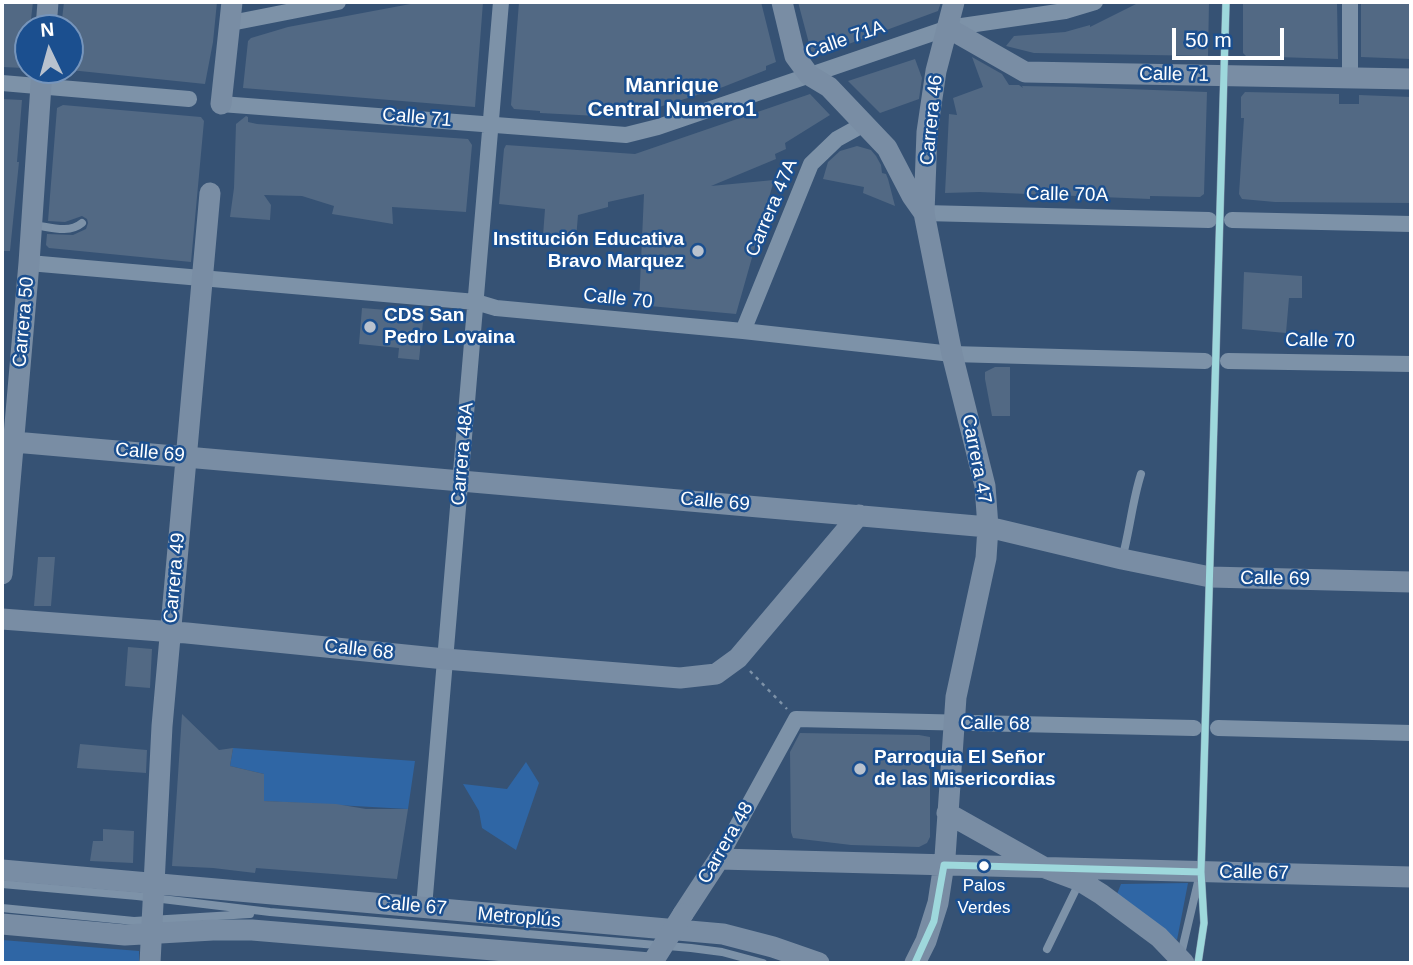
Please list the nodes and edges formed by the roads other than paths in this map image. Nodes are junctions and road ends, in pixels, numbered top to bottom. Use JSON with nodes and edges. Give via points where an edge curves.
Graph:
{"nodes":[{"id":1,"x":232,"y":2,"type":"edge"},
{"id":2,"x":338,"y":2,"type":"edge"},
{"id":3,"x":501,"y":2,"type":"edge"},
{"id":4,"x":782,"y":2,"type":"edge"},
{"id":5,"x":947,"y":2,"type":"edge"},
{"id":6,"x":954,"y":2,"type":"edge"},
{"id":7,"x":1095,"y":2,"type":"edge"},
{"id":8,"x":1226,"y":2,"type":"edge"},
{"id":9,"x":1350,"y":2,"type":"edge"},
{"id":10,"x":231,"y":23,"type":"junction"},
{"id":11,"x":948,"y":28,"type":"junction"},
{"id":12,"x":809,"y":75,"type":"junction"},
{"id":13,"x":1224,"y":76,"type":"junction"},
{"id":14,"x":1350,"y":78,"type":"junction"},
{"id":15,"x":1411,"y":79,"type":"edge"},
{"id":16,"x":41,"y":84,"type":"edge"},
{"id":17,"x":83,"y":84,"type":"edge"},
{"id":18,"x":189,"y":99,"type":"dead end"},
{"id":19,"x":221,"y":104,"type":"joint"},
{"id":20,"x":492,"y":124,"type":"junction"},
{"id":21,"x":866,"y":124,"type":"junction"},
{"id":22,"x":614,"y":136,"type":"joint"},
{"id":23,"x":210,"y":193,"type":"dead end"},
{"id":24,"x":925,"y":213,"type":"junction"},
{"id":25,"x":1209,"y":220,"type":"dead end"},
{"id":26,"x":1232,"y":220,"type":"dead end"},
{"id":27,"x":82,"y":223,"type":"dead end"},
{"id":28,"x":1411,"y":224,"type":"edge"},
{"id":29,"x":31,"y":225,"type":"junction"},
{"id":30,"x":29,"y":263,"type":"junction"},
{"id":31,"x":202,"y":279,"type":"junction"},
{"id":32,"x":475,"y":302,"type":"junction"},
{"id":33,"x":743,"y":331,"type":"junction"},
{"id":34,"x":952,"y":354,"type":"junction"},
{"id":35,"x":1205,"y":361,"type":"dead end"},
{"id":36,"x":1228,"y":361,"type":"dead end"},
{"id":37,"x":1411,"y":364,"type":"edge"},
{"id":38,"x":14,"y":442,"type":"junction"},
{"id":39,"x":186,"y":456,"type":"junction"},
{"id":40,"x":1141,"y":474,"type":"dead end"},
{"id":41,"x":460,"y":480,"type":"junction"},
{"id":42,"x":859,"y":515,"type":"junction"},
{"id":43,"x":988,"y":527,"type":"junction"},
{"id":44,"x":1122,"y":559,"type":"junction"},
{"id":45,"x":2,"y":574,"type":"edge"},
{"id":46,"x":1210,"y":577,"type":"junction"},
{"id":47,"x":1411,"y":582,"type":"edge"},
{"id":48,"x":2,"y":619,"type":"edge"},
{"id":49,"x":171,"y":633,"type":"junction"},
{"id":50,"x":445,"y":659,"type":"junction"},
{"id":51,"x":796,"y":719,"type":"joint"},
{"id":52,"x":954,"y":723,"type":"junction"},
{"id":53,"x":1194,"y":728,"type":"dead end"},
{"id":54,"x":1218,"y":728,"type":"dead end"},
{"id":55,"x":1411,"y":733,"type":"edge"},
{"id":56,"x":947,"y":813,"type":"junction"},
{"id":57,"x":719,"y":859,"type":"junction"},
{"id":58,"x":944,"y":865,"type":"junction"},
{"id":59,"x":1045,"y":868,"type":"junction"},
{"id":60,"x":2,"y":870,"type":"edge"},
{"id":61,"x":1200,"y":872,"type":"junction"},
{"id":62,"x":1411,"y":877,"type":"edge"},
{"id":63,"x":1080,"y":881,"type":"junction"},
{"id":64,"x":2,"y":884,"type":"edge"},
{"id":65,"x":424,"y":907,"type":"junction"},
{"id":66,"x":2,"y":908,"type":"edge"},
{"id":67,"x":154,"y":909,"type":"junction"},
{"id":68,"x":270,"y":912,"type":"junction"},
{"id":69,"x":2,"y":924,"type":"edge"},
{"id":70,"x":1047,"y":949,"type":"dead end"},
{"id":71,"x":1186,"y":962,"type":"edge"},
{"id":72,"x":150,"y":963,"type":"edge"},
{"id":73,"x":651,"y":963,"type":"edge"},
{"id":74,"x":763,"y":963,"type":"edge"},
{"id":75,"x":819,"y":963,"type":"edge"},
{"id":76,"x":915,"y":963,"type":"edge"}],
"edges":[{"from":1,"to":10,"type":"street"},
{"from":2,"to":10,"type":"street"},
{"from":3,"to":20,"type":"street","name":"Carrera 48A"},
{"from":4,"to":12,"type":"street","name":"Carrera 47","via":[[795,56]]},
{"from":5,"to":11,"type":"street","name":"Carrera 46"},
{"from":6,"to":11,"type":"street","name":"Carrera 46"},
{"from":7,"to":11,"type":"street","name":"Calle 71A"},
{"from":8,"to":13,"type":"lane"},
{"from":9,"to":14,"type":"street"},
{"from":10,"to":19,"type":"street"},
{"from":11,"to":12,"type":"street","name":"Calle 71A"},
{"from":11,"to":13,"type":"street","name":"Calle 71","via":[[1025,72]]},
{"from":11,"to":24,"type":"street","name":"Carrera 46","via":[[927,132]]},
{"from":12,"to":21,"type":"street","name":"Carrera 47","via":[[829,87]]},
{"from":12,"to":22,"type":"street","name":"Calle 71A","via":[[637,133]]},
{"from":13,"to":14,"type":"street","name":"Calle 71"},
{"from":13,"to":46,"type":"lane"},
{"from":14,"to":15,"type":"street","name":"Calle 71"},
{"from":16,"to":29,"type":"street","name":"Carrera 50"},
{"from":17,"to":18,"type":"street"},
{"from":19,"to":20,"type":"street","name":"Calle 71"},
{"from":20,"to":22,"type":"street","name":"Calle 71"},
{"from":20,"to":32,"type":"street","name":"Carrera 48A"},
{"from":21,"to":24,"type":"street","name":"Carrera 47","via":[[887,148]]},
{"from":21,"to":33,"type":"street","name":"Carrera 47A","via":[[837,139],[811,164]]},
{"from":23,"to":31,"type":"street","name":"Carrera 49"},
{"from":24,"to":25,"type":"street","name":"Calle 70A"},
{"from":24,"to":34,"type":"street","name":"Carrera 47"},
{"from":26,"to":28,"type":"street"},
{"from":27,"to":29,"type":"lane","via":[[60,230]]},
{"from":29,"to":30,"type":"street","name":"Carrera 50"},
{"from":30,"to":31,"type":"street","name":"Calle 70"},
{"from":30,"to":38,"type":"street","name":"Carrera 50"},
{"from":31,"to":32,"type":"street","name":"Calle 70"},
{"from":31,"to":39,"type":"street","name":"Carrera 49"},
{"from":32,"to":33,"type":"street","name":"Calle 70","via":[[496,308]]},
{"from":32,"to":41,"type":"street","name":"Carrera 48A"},
{"from":33,"to":34,"type":"street","name":"Calle 70"},
{"from":34,"to":35,"type":"street","name":"Calle 70"},
{"from":34,"to":43,"type":"street","name":"Carrera 47","via":[[985,486]]},
{"from":36,"to":37,"type":"street","name":"Calle 70"},
{"from":38,"to":39,"type":"street","name":"Calle 69"},
{"from":38,"to":45,"type":"street","name":"Carrera 50"},
{"from":39,"to":41,"type":"street","name":"Calle 69"},
{"from":39,"to":49,"type":"street","name":"Carrera 49"},
{"from":40,"to":44,"type":"lane"},
{"from":41,"to":42,"type":"street","name":"Calle 69"},
{"from":41,"to":50,"type":"street","name":"Carrera 48A"},
{"from":42,"to":43,"type":"street","name":"Calle 69"},
{"from":42,"to":50,"type":"street","name":"Calle 68","via":[[738,658],[716,674],[680,678]]},
{"from":43,"to":44,"type":"street","name":"Calle 69"},
{"from":43,"to":52,"type":"street","name":"Carrera 47"},
{"from":44,"to":46,"type":"street","name":"Calle 69"},
{"from":46,"to":47,"type":"street","name":"Calle 69"},
{"from":46,"to":61,"type":"lane"},
{"from":48,"to":49,"type":"street","name":"Calle 68"},
{"from":49,"to":50,"type":"street","name":"Calle 68"},
{"from":49,"to":67,"type":"street","name":"Carrera 49"},
{"from":50,"to":65,"type":"street","name":"Carrera 48A"},
{"from":51,"to":52,"type":"street","name":"Calle 68"},
{"from":51,"to":57,"type":"street","name":"Carrera 48"},
{"from":52,"to":53,"type":"street","name":"Calle 68"},
{"from":52,"to":56,"type":"street","name":"Carrera 47"},
{"from":54,"to":55,"type":"street"},
{"from":56,"to":58,"type":"street","name":"Carrera 47"},
{"from":56,"to":59,"type":"street"},
{"from":57,"to":58,"type":"street","name":"Calle 67"},
{"from":57,"to":73,"type":"street","name":"Carrera 48","bridge":true},
{"from":58,"to":59,"type":"street","name":"Calle 67"},
{"from":58,"to":76,"type":"street","name":"Carrera 47","via":[[938,903]]},
{"from":59,"to":61,"type":"street","name":"Calle 67"},
{"from":59,"to":63,"type":"street"},
{"from":60,"to":67,"type":"street","name":"Calle 67"},
{"from":61,"to":62,"type":"street","name":"Calle 67"},
{"from":61,"to":71,"type":"lane"},
{"from":61,"to":71,"type":"lane","via":[[1204,923]]},
{"from":63,"to":70,"type":"lane"},
{"from":63,"to":71,"type":"street","via":[[1119,906]]},
{"from":64,"to":67,"type":"lane","name":"Metroplús"},
{"from":65,"to":67,"type":"street","name":"Calle 67"},
{"from":65,"to":75,"type":"street","name":"Calle 67","via":[[723,934]]},
{"from":66,"to":67,"type":"lane","name":"Metroplús","via":[[134,921]]},
{"from":67,"to":68,"type":"lane","name":"Metroplús"},
{"from":67,"to":68,"type":"lane","name":"Metroplús"},
{"from":67,"to":69,"type":"street","name":"Calle 67","via":[[120,935]]},
{"from":67,"to":72,"type":"street","name":"Carrera 49"},
{"from":67,"to":73,"type":"street","name":"Calle 67","via":[[252,930]]},
{"from":68,"to":74,"type":"lane","name":"Metroplús","via":[[691,948]]}]}
